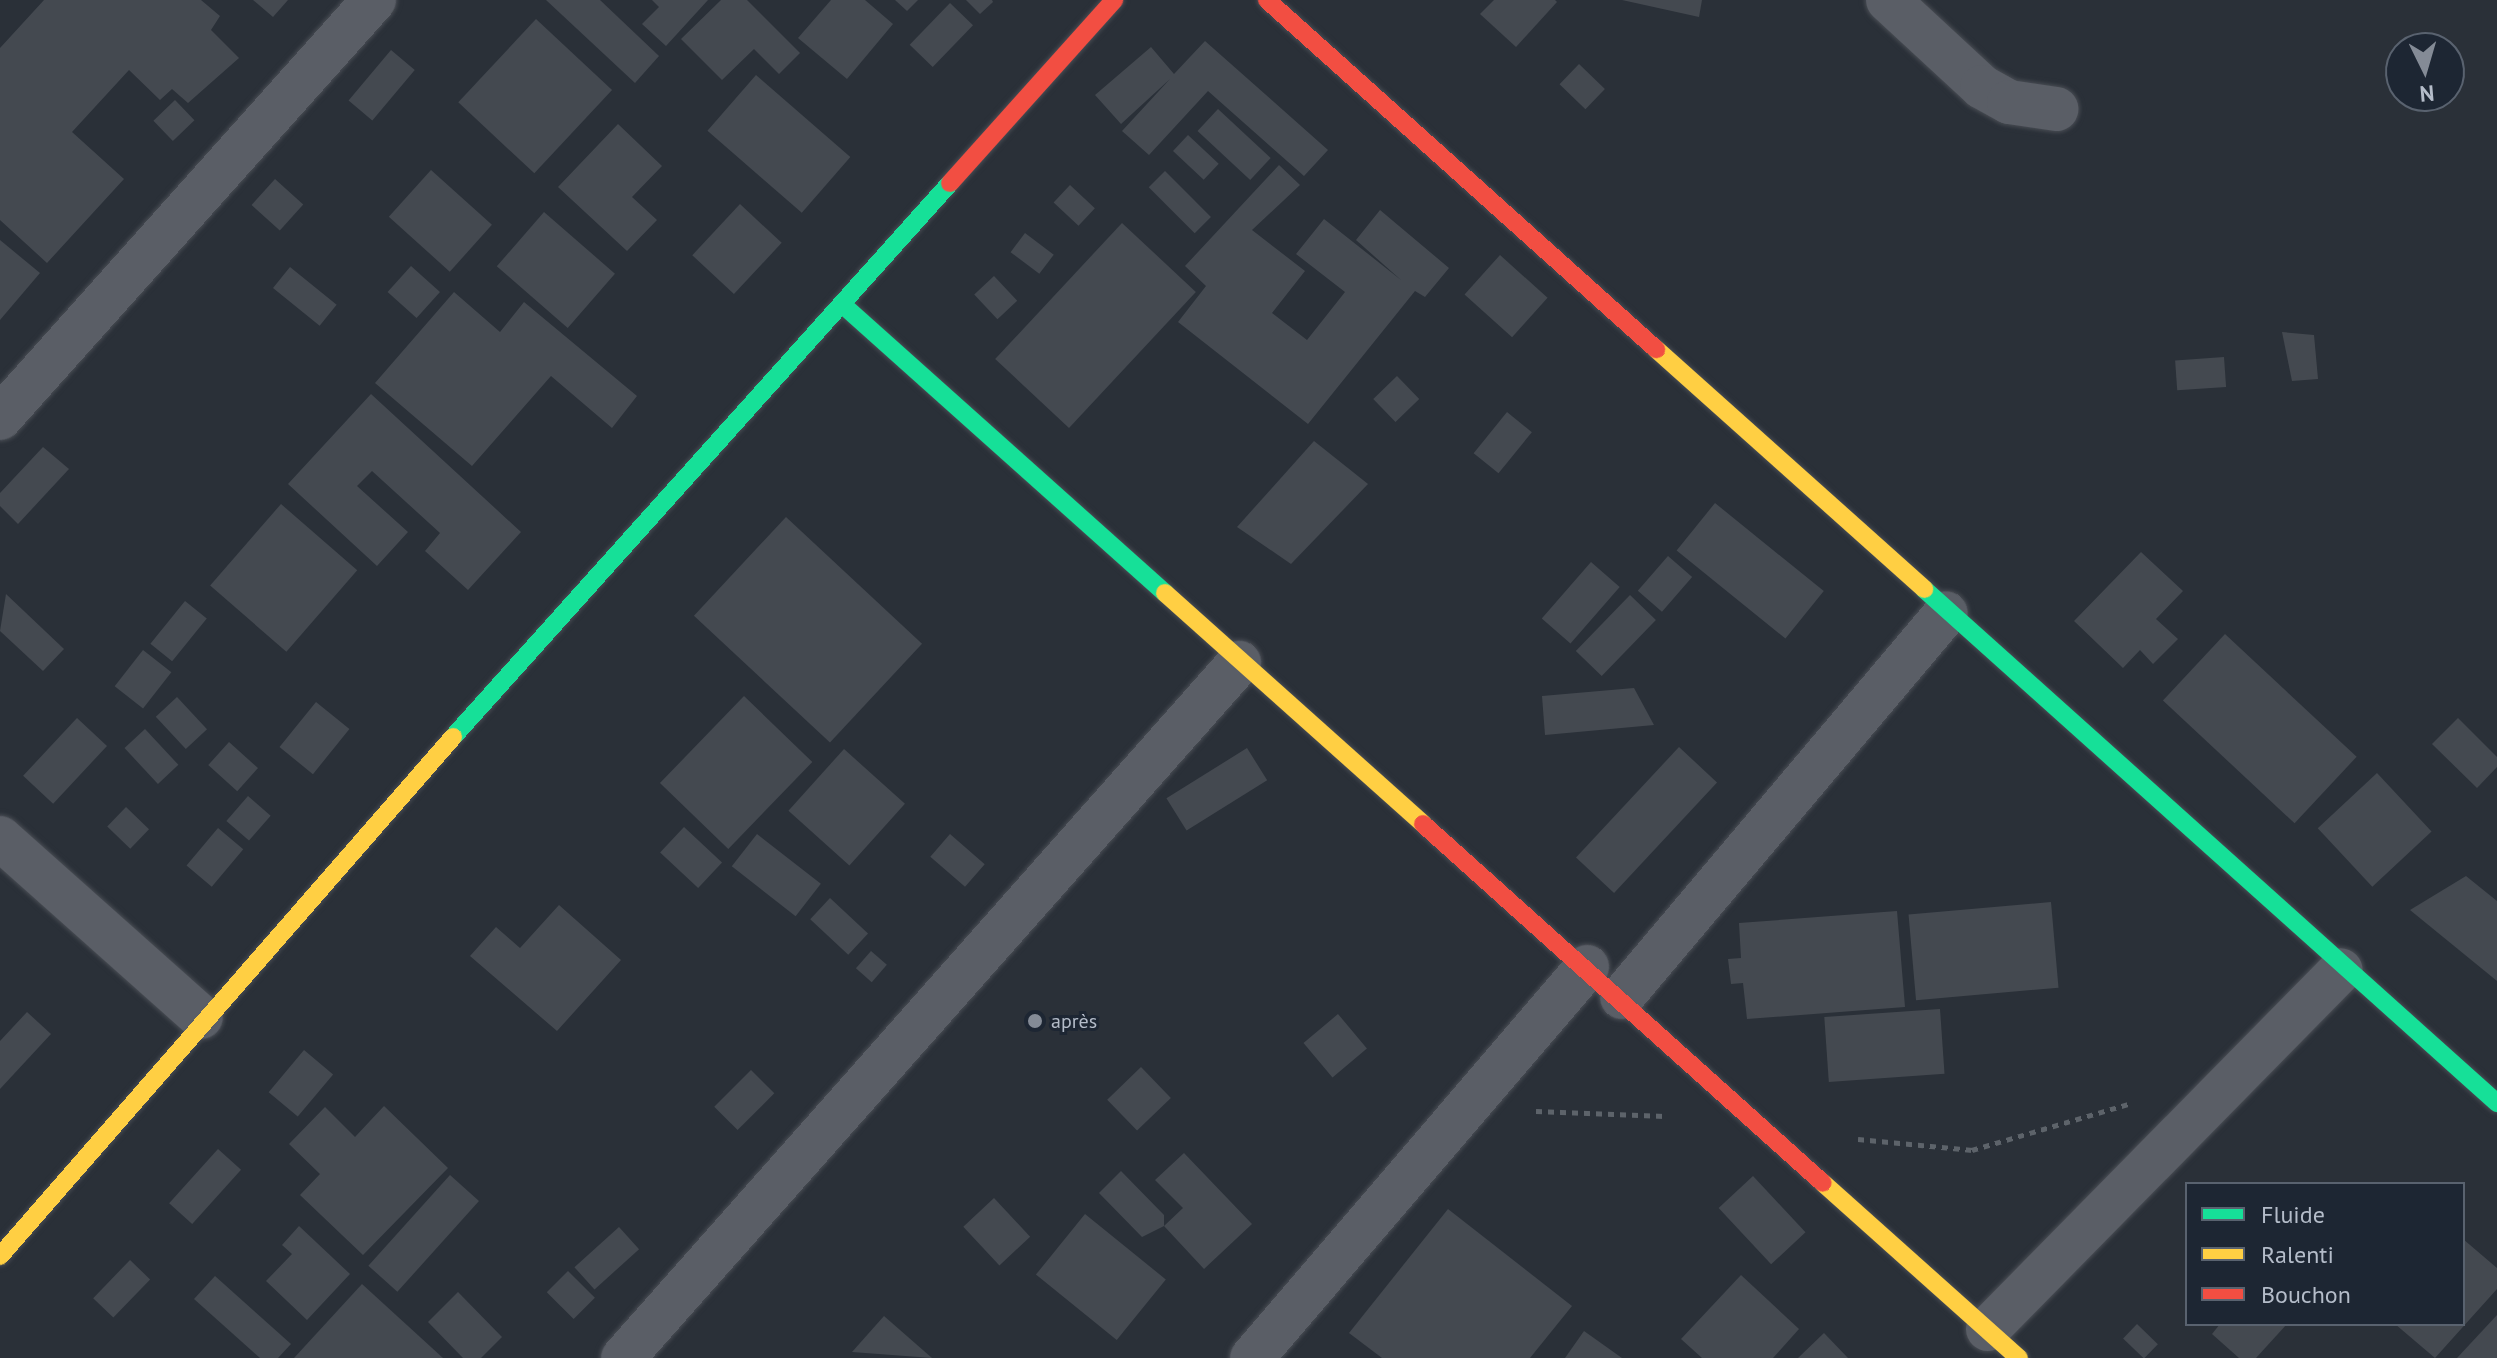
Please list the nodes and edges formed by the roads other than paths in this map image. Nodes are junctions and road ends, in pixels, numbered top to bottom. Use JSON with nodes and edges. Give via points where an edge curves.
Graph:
{"nodes":[{"id":1,"x":374,"y":0,"type":"edge"},
{"id":2,"x":1114,"y":0,"type":"edge"},
{"id":3,"x":1267,"y":0,"type":"edge"},
{"id":4,"x":1888,"y":0,"type":"edge"},
{"id":5,"x":2056,"y":109,"type":"dead end"},
{"id":6,"x":843,"y":305,"type":"junction"},
{"id":7,"x":0,"y":418,"type":"edge"},
{"id":8,"x":1946,"y":613,"type":"junction"},
{"id":9,"x":1239,"y":663,"type":"junction"},
{"id":10,"x":0,"y":838,"type":"edge"},
{"id":11,"x":1587,"y":967,"type":"junction"},
{"id":12,"x":2341,"y":970,"type":"junction"},
{"id":13,"x":1622,"y":997,"type":"junction"},
{"id":14,"x":201,"y":1017,"type":"junction"},
{"id":15,"x":2497,"y":1103,"type":"edge"},
{"id":16,"x":0,"y":1256,"type":"edge"},
{"id":17,"x":2004,"y":1344,"type":"edge"},
{"id":18,"x":623,"y":1358,"type":"edge"},
{"id":19,"x":1252,"y":1358,"type":"edge"}],
"edges":[{"from":1,"to":7,"type":"street"},
{"from":2,"to":6,"type":"street"},
{"from":3,"to":8,"type":"street","via":[[1576,271]]},
{"from":4,"to":5,"type":"street","via":[[1982,87],[2009,102]]},
{"from":6,"to":9,"type":"street"},
{"from":6,"to":14,"type":"street"},
{"from":8,"to":12,"type":"street"},
{"from":8,"to":13,"type":"street"},
{"from":9,"to":11,"type":"street"},
{"from":9,"to":18,"type":"street"},
{"from":10,"to":14,"type":"street"},
{"from":11,"to":13,"type":"street"},
{"from":11,"to":19,"type":"street"},
{"from":12,"to":15,"type":"street"},
{"from":12,"to":17,"type":"street"},
{"from":13,"to":17,"type":"street","via":[[1760,1130]]},
{"from":14,"to":16,"type":"street"}]}
